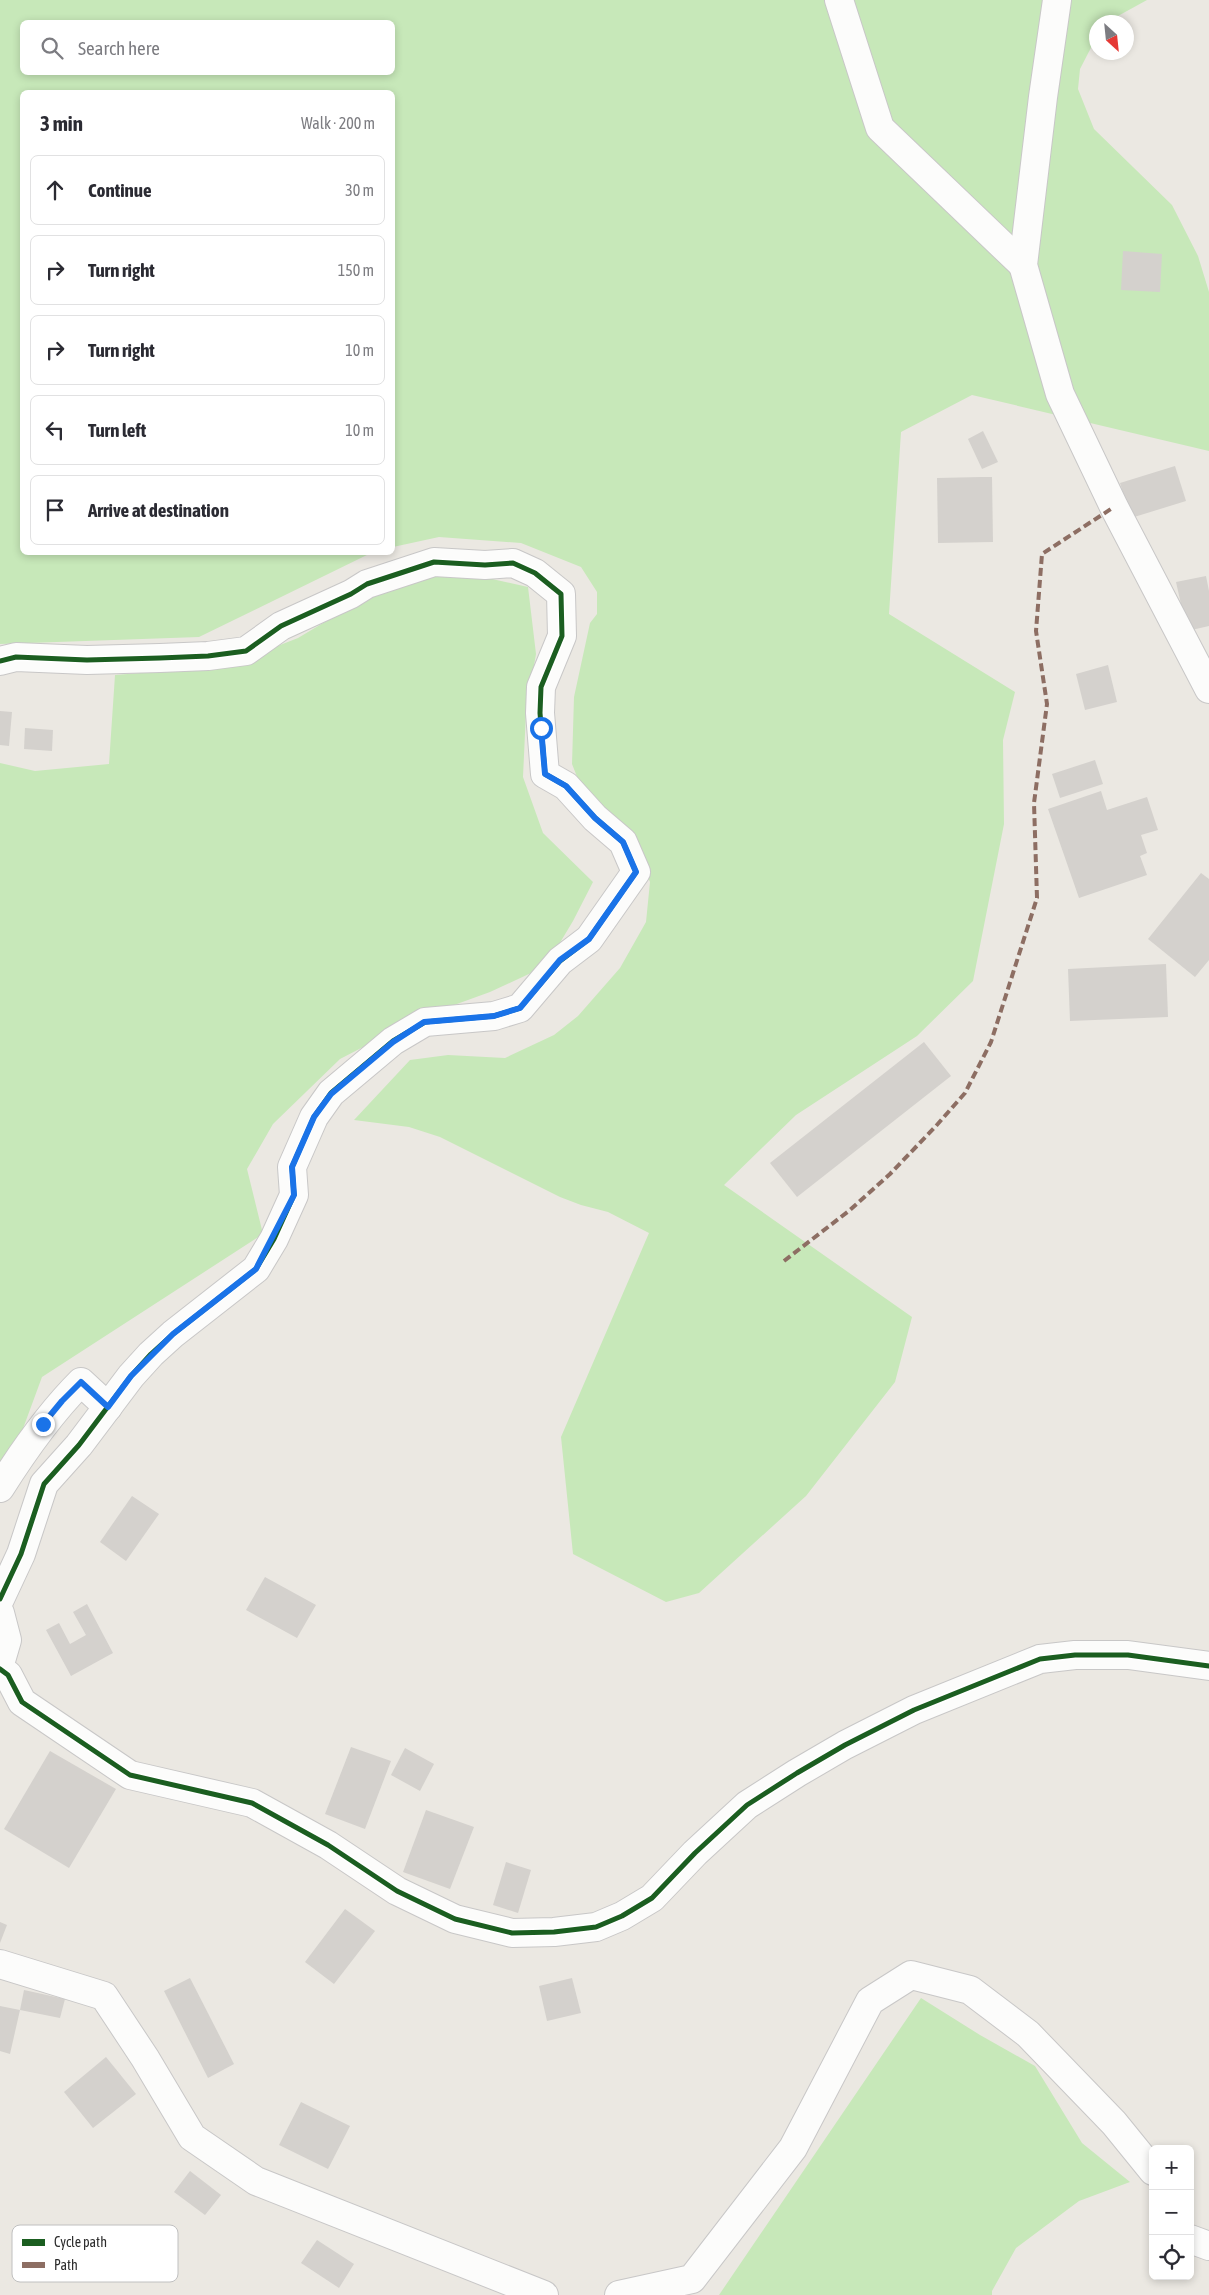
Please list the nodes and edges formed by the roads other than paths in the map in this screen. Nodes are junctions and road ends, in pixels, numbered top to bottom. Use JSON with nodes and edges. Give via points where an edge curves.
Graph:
{"nodes":[{"id":1,"x":839,"y":0,"type":"edge"},
{"id":2,"x":1057,"y":0,"type":"edge"},
{"id":3,"x":1024,"y":265,"type":"junction"},
{"id":4,"x":0,"y":661,"type":"edge"},
{"id":5,"x":1209,"y":689,"type":"edge"},
{"id":6,"x":108,"y":1407,"type":"junction"},
{"id":7,"x":0,"y":1488,"type":"edge"},
{"id":8,"x":0,"y":1599,"type":"edge"},
{"id":9,"x":0,"y":1613,"type":"edge"},
{"id":10,"x":0,"y":1664,"type":"edge"},
{"id":11,"x":1209,"y":1666,"type":"edge"},
{"id":12,"x":0,"y":1669,"type":"edge"},
{"id":13,"x":0,"y":1964,"type":"edge"},
{"id":14,"x":1149,"y":2166,"type":"edge"},
{"id":15,"x":1194,"y":2240,"type":"edge"},
{"id":16,"x":1209,"y":2246,"type":"edge"},
{"id":17,"x":544,"y":2295,"type":"edge"},
{"id":18,"x":619,"y":2295,"type":"edge"}],
"edges":[{"from":1,"to":3,"type":"street","via":[[880,128]]},
{"from":2,"to":3,"type":"street"},
{"from":3,"to":5,"type":"street","via":[[1060,394],[1114,507]]},
{"from":4,"to":6,"type":"street","via":[[16,657],[87,660],[208,656],[246,651],[281,626],[367,584],[434,562],[512,563],[535,573],[561,594],[562,636],[541,687],[545,774],[566,786],[595,818],[623,842],[636,872],[589,939],[560,960],[520,1008],[494,1016],[424,1022],[393,1042],[331,1094],[314,1117],[292,1167],[294,1195],[256,1269],[173,1334],[131,1376]]},
{"from":6,"to":7,"type":"street","via":[[81,1382],[34,1435]]},
{"from":6,"to":8,"type":"street","via":[[44,1484],[21,1554]]},
{"from":9,"to":10,"type":"street","via":[[7,1640]]},
{"from":11,"to":12,"type":"street","via":[[1128,1655],[1075,1655],[1031,1662],[914,1710],[797,1773],[746,1805],[652,1898],[622,1916],[596,1926],[512,1933],[455,1919],[397,1892],[328,1845],[252,1803],[130,1775],[22,1702],[8,1675]]},
{"from":13,"to":17,"type":"street","via":[[104,1996],[192,2137],[256,2181]]},
{"from":14,"to":18,"type":"street","via":[[1114,2123],[1028,2034],[970,1990],[911,1975],[870,2002],[793,2148],[692,2279]]},
{"from":15,"to":16,"type":"street"}]}
